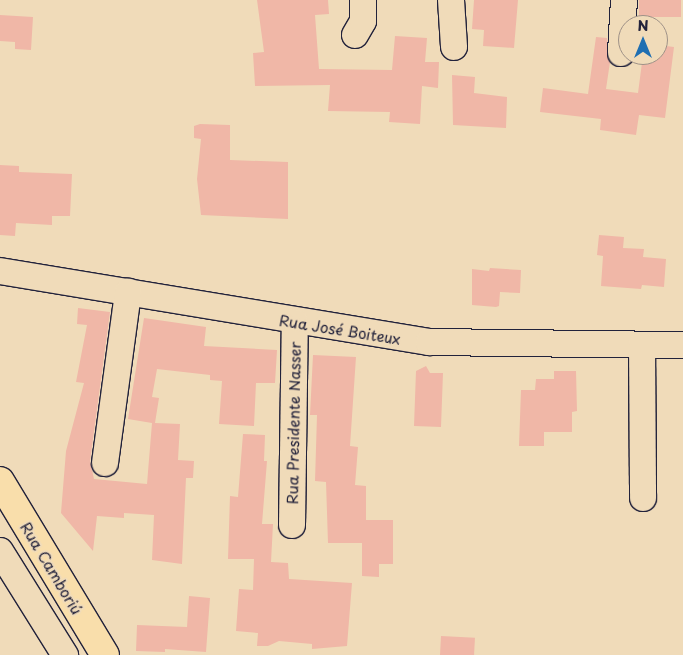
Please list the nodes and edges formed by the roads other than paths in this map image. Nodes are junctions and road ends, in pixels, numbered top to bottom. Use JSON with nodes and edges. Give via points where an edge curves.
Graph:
{"nodes":[{"id":1,"x":363,"y":0,"type":"edge"},
{"id":2,"x":451,"y":0,"type":"edge"},
{"id":3,"x":624,"y":0,"type":"edge"},
{"id":4,"x":623,"y":15,"type":"edge"},
{"id":5,"x":355,"y":36,"type":"dead end"},
{"id":6,"x":454,"y":47,"type":"dead end"},
{"id":7,"x":0,"y":271,"type":"edge"},
{"id":8,"x":128,"y":292,"type":"junction"},
{"id":9,"x":295,"y":322,"type":"junction"},
{"id":10,"x":683,"y":344,"type":"edge"},
{"id":11,"x":642,"y":345,"type":"junction"},
{"id":12,"x":105,"y":463,"type":"dead end"},
{"id":13,"x":2,"y":491,"type":"edge"},
{"id":14,"x":643,"y":498,"type":"dead end"},
{"id":15,"x":292,"y":525,"type":"dead end"},
{"id":16,"x":0,"y":551,"type":"edge"},
{"id":17,"x":48,"y":561,"type":"junction"},
{"id":18,"x":16,"y":579,"type":"junction"},
{"id":19,"x":95,"y":651,"type":"edge"},
{"id":20,"x":65,"y":655,"type":"edge"}],
"edges":[{"from":1,"to":5,"type":"street","via":[[364,21]]},
{"from":2,"to":6,"type":"street"},
{"from":3,"to":4,"type":"street"},
{"from":7,"to":8,"type":"street","name":"Rua José Boiteux"},
{"from":8,"to":9,"type":"street","name":"Rua José Boiteux"},
{"from":8,"to":12,"type":"street"},
{"from":9,"to":11,"type":"street","name":"Rua José Boiteux","via":[[438,343]]},
{"from":9,"to":15,"type":"street","name":"Rua Presidente Nasser"},
{"from":10,"to":11,"type":"street","name":"Rua José Boiteux"},
{"from":11,"to":14,"type":"street"},
{"from":13,"to":17,"type":"main road","name":"Rua Camboriú"},
{"from":16,"to":18,"type":"street"},
{"from":17,"to":18,"type":"street"},
{"from":17,"to":19,"type":"main road","name":"Rua Camboriú"},
{"from":18,"to":20,"type":"street"}]}
